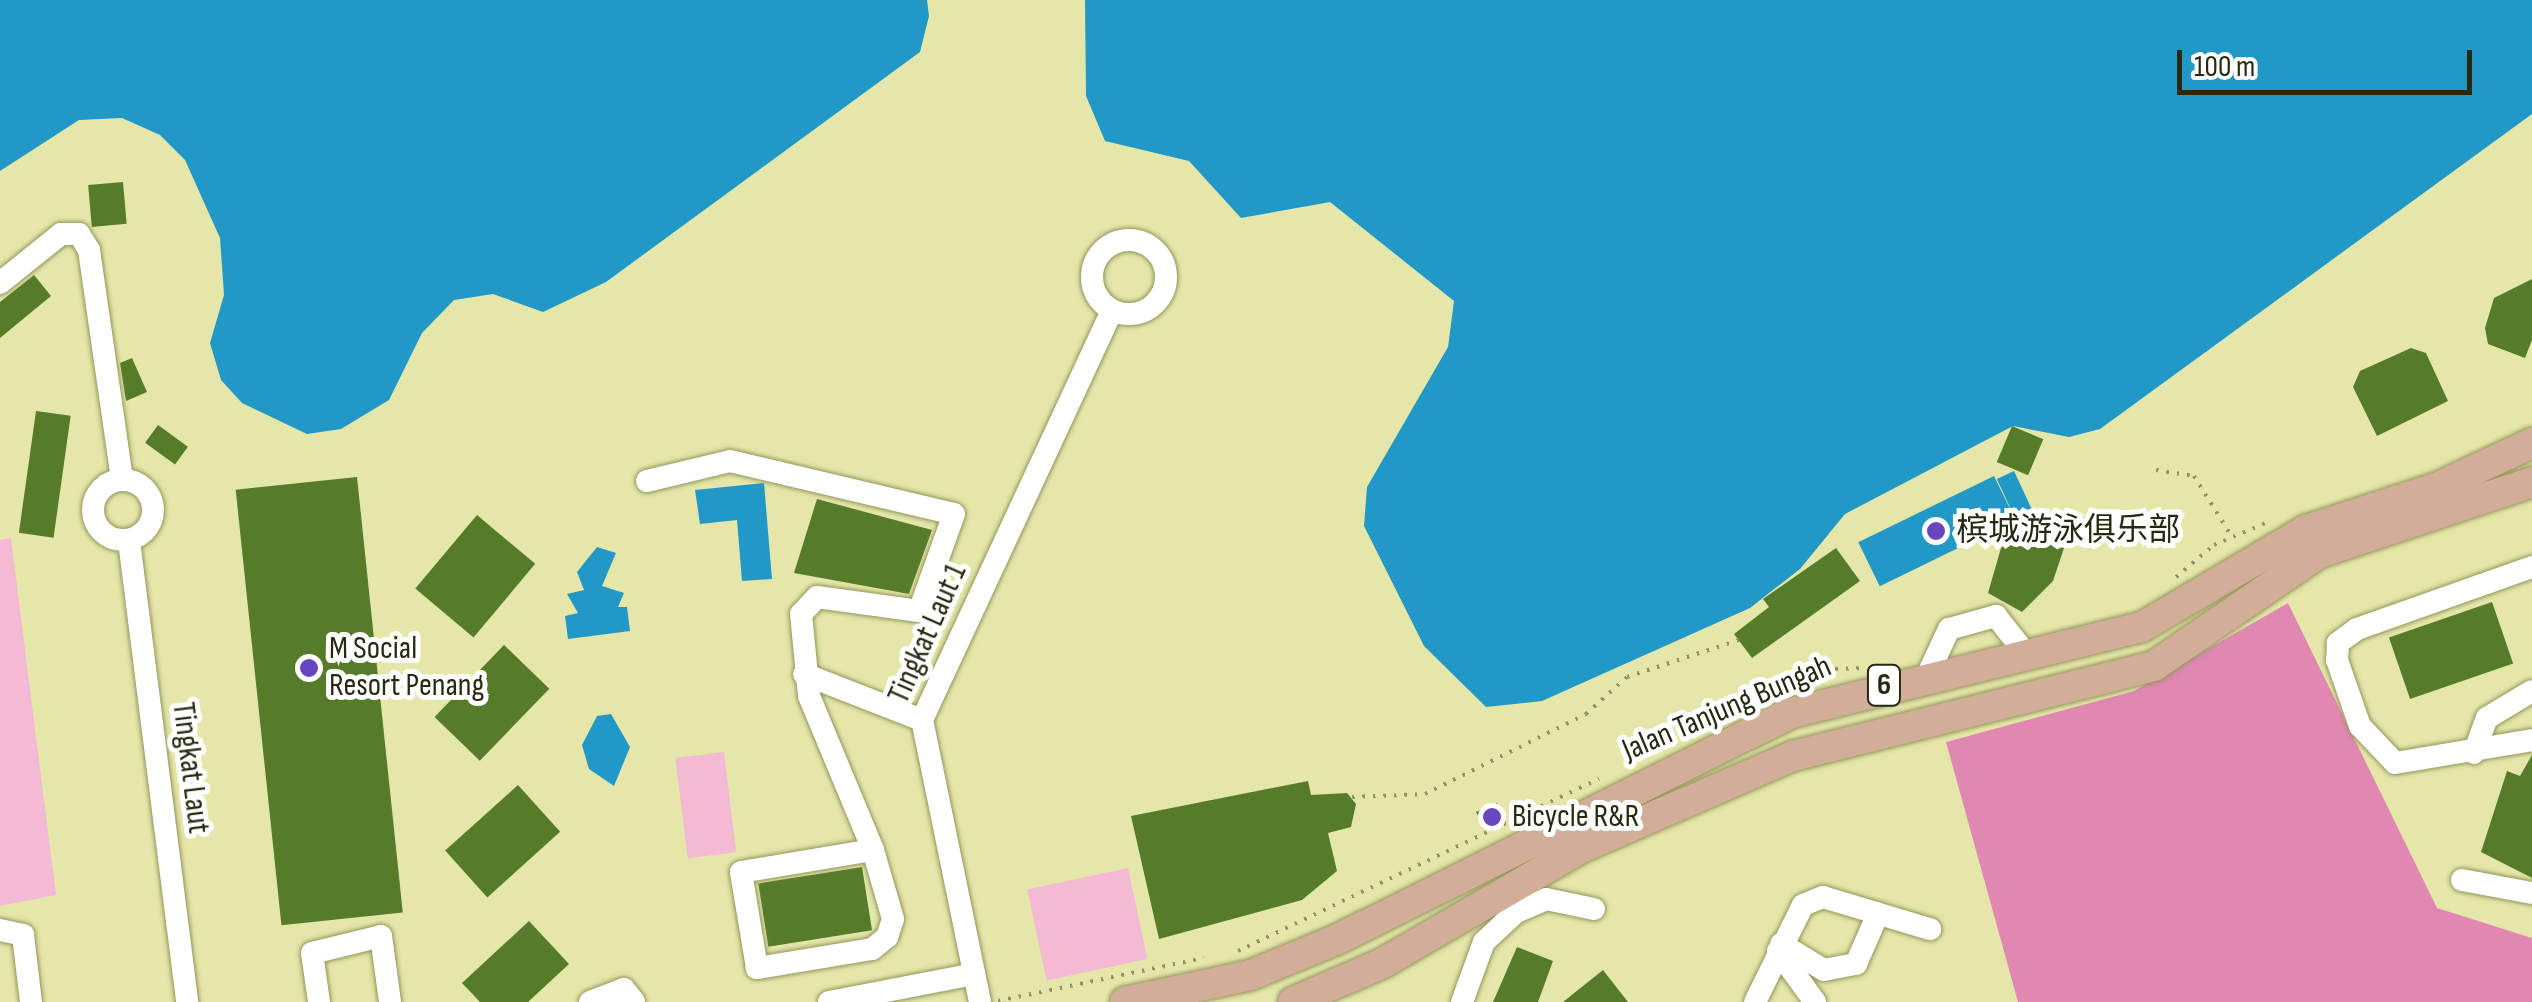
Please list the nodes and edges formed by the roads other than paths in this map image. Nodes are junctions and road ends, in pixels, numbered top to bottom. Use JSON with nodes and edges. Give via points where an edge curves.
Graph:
{"nodes":[{"id":1,"x":0,"y":283,"type":"edge"},
{"id":2,"x":1112,"y":311,"type":"dead end"},
{"id":3,"x":2532,"y":443,"type":"edge"},
{"id":4,"x":122,"y":480,"type":"junction"},
{"id":5,"x":647,"y":481,"type":"dead end"},
{"id":6,"x":2532,"y":482,"type":"edge"},
{"id":7,"x":129,"y":542,"type":"junction"},
{"id":8,"x":2532,"y":566,"type":"edge"},
{"id":9,"x":2026,"y":654,"type":"junction"},
{"id":10,"x":804,"y":674,"type":"junction"},
{"id":11,"x":1928,"y":674,"type":"junction"},
{"id":12,"x":2532,"y":692,"type":"edge"},
{"id":13,"x":922,"y":720,"type":"junction"},
{"id":14,"x":2532,"y":740,"type":"edge"},
{"id":15,"x":2474,"y":753,"type":"junction"},
{"id":16,"x":872,"y":850,"type":"junction"},
{"id":17,"x":2462,"y":880,"type":"dead end"},
{"id":18,"x":2532,"y":893,"type":"edge"},
{"id":19,"x":1594,"y":909,"type":"dead end"},
{"id":20,"x":1878,"y":914,"type":"junction"},
{"id":21,"x":1930,"y":929,"type":"dead end"},
{"id":22,"x":0,"y":930,"type":"edge"},
{"id":23,"x":1777,"y":956,"type":"junction"},
{"id":24,"x":974,"y":974,"type":"junction"},
{"id":25,"x":31,"y":1002,"type":"edge"},
{"id":26,"x":186,"y":1002,"type":"edge"},
{"id":27,"x":319,"y":1002,"type":"edge"},
{"id":28,"x":390,"y":1002,"type":"edge"},
{"id":29,"x":590,"y":1002,"type":"edge"},
{"id":30,"x":634,"y":1002,"type":"edge"},
{"id":31,"x":829,"y":1002,"type":"edge"},
{"id":32,"x":980,"y":1002,"type":"edge"},
{"id":33,"x":1125,"y":1002,"type":"edge"},
{"id":34,"x":1293,"y":1002,"type":"edge"},
{"id":35,"x":1462,"y":1002,"type":"edge"},
{"id":36,"x":1755,"y":1002,"type":"edge"},
{"id":37,"x":1815,"y":1002,"type":"edge"}],
"edges":[{"from":1,"to":4,"type":"street","via":[[61,234],[79,234],[89,250]]},
{"from":2,"to":13,"type":"street","name":"Tingkat Laut 1"},
{"from":3,"to":9,"type":"main road","name":"Jalan Tanjung Bungah","number":"6","via":[[2438,487],[2306,530],[2142,628]]},
{"from":4,"to":7,"type":"street","via":[[142,487],[152,505],[149,525]]},
{"from":4,"to":7,"type":"street","via":[[96,496],[93,516],[104,534]]},
{"from":5,"to":10,"type":"street","via":[[730,461],[949,509],[955,518],[919,610],[817,596],[805,604]]},
{"from":6,"to":34,"type":"main road","number":"6","via":[[2319,553],[2154,666],[1792,756],[1581,848],[1382,962]]},
{"from":7,"to":26,"type":"street","name":"Tingkat Laut"},
{"from":8,"to":15,"type":"street","via":[[2338,644],[2348,702],[2377,750],[2395,763]]},
{"from":9,"to":11,"type":"main road","name":"Jalan Tanjung Bungah","number":"6"},
{"from":9,"to":11,"type":"street","via":[[1996,616],[1948,629]]},
{"from":10,"to":13,"type":"street"},
{"from":10,"to":16,"type":"street"},
{"from":11,"to":33,"type":"main road","name":"Jalan Tanjung Bungah","number":"6","via":[[1790,714],[1280,964]]},
{"from":12,"to":15,"type":"street","via":[[2487,718]]},
{"from":13,"to":24,"type":"street","name":"Tingkat Laut 1"},
{"from":14,"to":15,"type":"street"},
{"from":16,"to":16,"type":"street","via":[[741,872],[757,968],[872,949],[887,937],[893,920]]},
{"from":17,"to":18,"type":"street"},
{"from":19,"to":35,"type":"street","via":[[1546,899],[1516,912],[1484,942]]},
{"from":20,"to":21,"type":"street"},
{"from":20,"to":23,"type":"street","via":[[1823,898],[1790,918]]},
{"from":20,"to":23,"type":"street","via":[[1856,964],[1824,970]]},
{"from":22,"to":25,"type":"street","via":[[23,934]]},
{"from":23,"to":36,"type":"street"},
{"from":23,"to":37,"type":"street"},
{"from":24,"to":31,"type":"street"},
{"from":24,"to":32,"type":"street","name":"Tingkat Laut 1"},
{"from":27,"to":28,"type":"street","via":[[312,953],[381,936]]},
{"from":29,"to":30,"type":"street","via":[[624,990]]}]}
